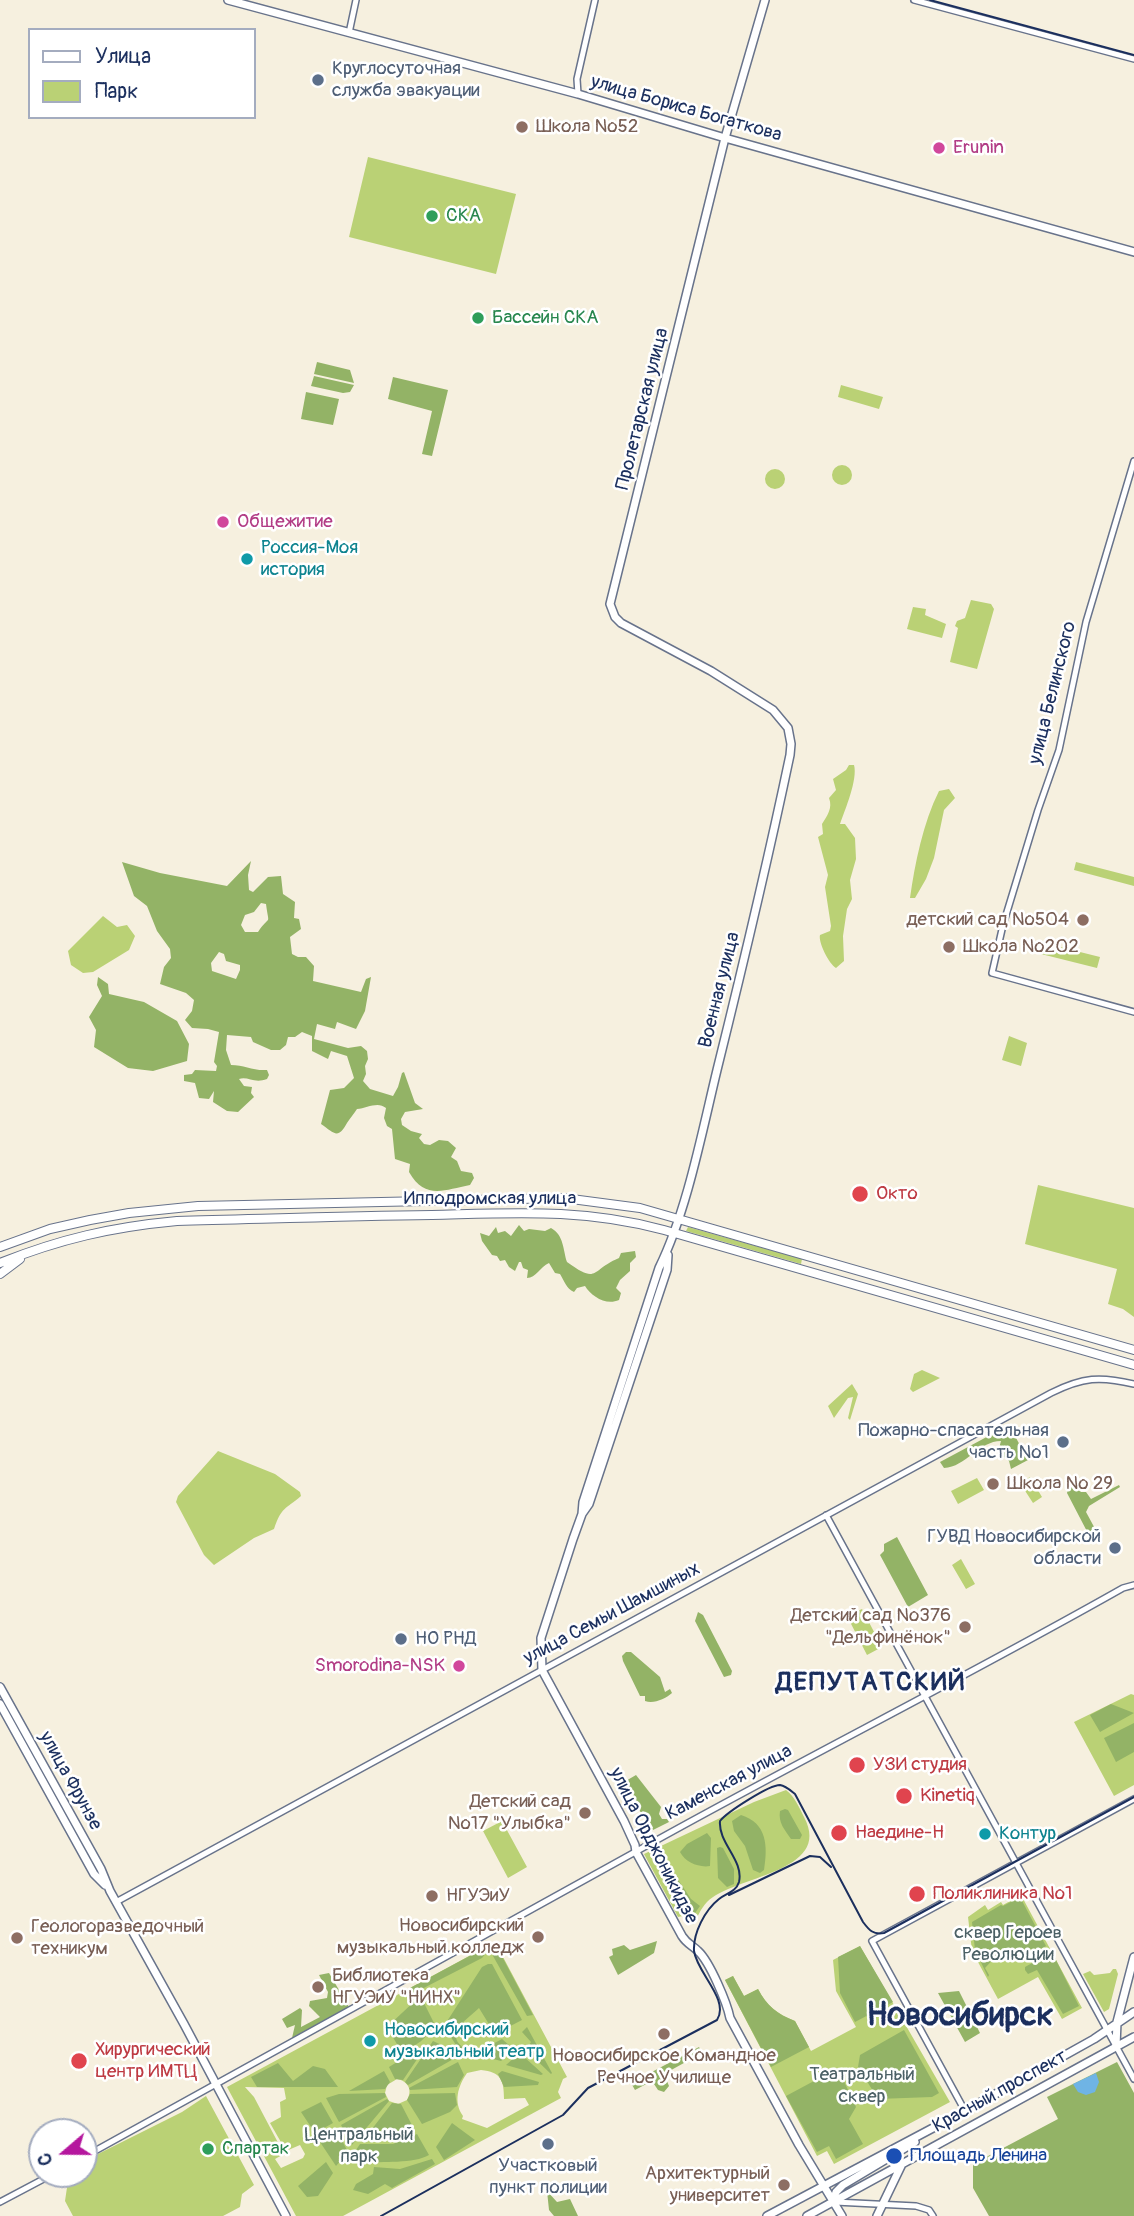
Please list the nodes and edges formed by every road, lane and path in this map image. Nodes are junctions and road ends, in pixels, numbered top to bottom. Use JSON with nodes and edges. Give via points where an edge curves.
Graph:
{"nodes":[{"id":1,"x":228,"y":0,"type":"edge"},
{"id":2,"x":356,"y":0,"type":"edge"},
{"id":3,"x":595,"y":0,"type":"edge"},
{"id":4,"x":765,"y":0,"type":"edge"},
{"id":5,"x":914,"y":0,"type":"edge"},
{"id":6,"x":349,"y":33,"type":"junction"},
{"id":7,"x":1134,"y":59,"type":"edge"},
{"id":8,"x":578,"y":94,"type":"junction"},
{"id":9,"x":725,"y":138,"type":"junction"},
{"id":10,"x":1134,"y":252,"type":"edge"},
{"id":11,"x":1134,"y":460,"type":"edge"},
{"id":12,"x":790,"y":734,"type":"joint"},
{"id":13,"x":1134,"y":1012,"type":"edge"},
{"id":14,"x":546,"y":1199,"type":"junction"},
{"id":15,"x":547,"y":1212,"type":"junction"},
{"id":16,"x":678,"y":1219,"type":"junction"},
{"id":17,"x":674,"y":1233,"type":"junction"},
{"id":18,"x":3,"y":1245,"type":"edge"},
{"id":19,"x":32,"y":1251,"type":"junction"},
{"id":20,"x":0,"y":1264,"type":"edge"},
{"id":21,"x":0,"y":1274,"type":"edge"},
{"id":22,"x":1134,"y":1350,"type":"edge"},
{"id":23,"x":1134,"y":1365,"type":"edge"},
{"id":24,"x":1132,"y":1384,"type":"edge"},
{"id":25,"x":826,"y":1515,"type":"junction"},
{"id":26,"x":1134,"y":1585,"type":"edge"},
{"id":27,"x":542,"y":1670,"type":"junction"},
{"id":28,"x":0,"y":1687,"type":"edge"},
{"id":29,"x":924,"y":1697,"type":"junction"},
{"id":30,"x":0,"y":1704,"type":"edge"},
{"id":31,"x":1134,"y":1799,"type":"edge"},
{"id":32,"x":636,"y":1852,"type":"junction"},
{"id":33,"x":1016,"y":1864,"type":"junction"},
{"id":34,"x":110,"y":1891,"type":"junction"},
{"id":35,"x":116,"y":1902,"type":"junction"},
{"id":36,"x":1134,"y":1957,"type":"edge"},
{"id":37,"x":1134,"y":2012,"type":"edge"},
{"id":38,"x":1117,"y":2022,"type":"junction"},
{"id":39,"x":1107,"y":2030,"type":"junction"},
{"id":40,"x":1134,"y":2036,"type":"edge"},
{"id":41,"x":1116,"y":2046,"type":"junction"},
{"id":42,"x":1134,"y":2079,"type":"edge"},
{"id":43,"x":215,"y":2083,"type":"junction"},
{"id":44,"x":965,"y":2111,"type":"junction"},
{"id":45,"x":933,"y":2128,"type":"junction"},
{"id":46,"x":98,"y":2149,"type":"edge"},
{"id":47,"x":902,"y":2164,"type":"junction"},
{"id":48,"x":823,"y":2186,"type":"junction"},
{"id":49,"x":28,"y":2188,"type":"edge"},
{"id":50,"x":832,"y":2202,"type":"junction"},
{"id":51,"x":0,"y":2203,"type":"edge"},
{"id":52,"x":883,"y":2203,"type":"junction"},
{"id":53,"x":286,"y":2216,"type":"edge"},
{"id":54,"x":768,"y":2216,"type":"edge"},
{"id":55,"x":807,"y":2216,"type":"edge"},
{"id":56,"x":842,"y":2216,"type":"edge"},
{"id":57,"x":877,"y":2216,"type":"edge"},
{"id":58,"x":933,"y":2216,"type":"edge"}],
"edges":[{"from":1,"to":6,"type":"main road","name":"улица Бориса Богаткова"},
{"from":2,"to":6,"type":"street"},
{"from":3,"to":8,"type":"street","via":[[577,79]]},
{"from":4,"to":9,"type":"main road","name":"Пролетарская улица"},
{"from":5,"to":7,"type":"street"},
{"from":6,"to":8,"type":"main road","name":"улица Бориса Богаткова"},
{"from":8,"to":9,"type":"main road","name":"улица Бориса Богаткова"},
{"from":9,"to":10,"type":"main road","name":"улица Бориса Богаткова"},
{"from":9,"to":12,"type":"main road","name":"Пролетарская улица","via":[[610,604],[621,623],[773,710]]},
{"from":11,"to":13,"type":"street","name":"улица Белинского","via":[[1086,622],[1059,750],[992,973]]},
{"from":12,"to":16,"type":"main road","name":"Военная улица","via":[[790,755],[766,868]]},
{"from":14,"to":15,"type":"highway","via":[[551,1207]]},
{"from":14,"to":16,"type":"highway","name":"Ипподромская улица","via":[[640,1208]]},
{"from":14,"to":18,"type":"highway","name":"Ипподромская улица","via":[[198,1206],[116,1215]]},
{"from":15,"to":17,"type":"highway","name":"Ипподромская улица","via":[[605,1217]]},
{"from":15,"to":19,"type":"highway","name":"Ипподромская улица","via":[[134,1225]]},
{"from":16,"to":17,"type":"main road","name":"Военная улица"},
{"from":16,"to":22,"type":"highway","name":"Ипподромская улица"},
{"from":17,"to":23,"type":"highway","name":"Ипподромская улица"},
{"from":17,"to":27,"type":"main road","name":"Военная улица","via":[[541,1638]]},
{"from":19,"to":20,"type":"highway","name":"Ипподромская улица"},
{"from":19,"to":21,"type":"highway"},
{"from":24,"to":25,"type":"street","name":"улица Семьи Шамшиных","via":[[1098,1377],[1065,1386]]},
{"from":25,"to":27,"type":"street","name":"улица Семьи Шамшиных"},
{"from":25,"to":29,"type":"street"},
{"from":26,"to":29,"type":"street","name":"Каменская улица"},
{"from":27,"to":32,"type":"main road","name":"улица Орджоникидзе","via":[[624,1821]]},
{"from":27,"to":35,"type":"street","name":"улица Семьи Шамшиных"},
{"from":28,"to":34,"type":"main road","name":"улица Фрунзе"},
{"from":29,"to":32,"type":"street","name":"Каменская улица"},
{"from":29,"to":33,"type":"street"},
{"from":30,"to":34,"type":"main road","name":"улица Фрунзе","via":[[94,1874]]},
{"from":31,"to":33,"type":"street"},
{"from":32,"to":43,"type":"street","name":"Каменская улица"},
{"from":32,"to":48,"type":"main road","name":"улица Орджоникидзе","via":[[685,1942],[698,1951],[713,1977],[730,2018]]},
{"from":33,"to":39,"type":"street"},
{"from":33,"to":44,"type":"street","via":[[872,1941]]},
{"from":34,"to":35,"type":"main road","name":"улица Фрунзе"},
{"from":35,"to":43,"type":"main road","name":"улица Фрунзе"},
{"from":36,"to":38,"type":"main road"},
{"from":37,"to":38,"type":"main road","name":"Красный проспект"},
{"from":38,"to":39,"type":"main road","name":"Красный проспект"},
{"from":38,"to":41,"type":"main road"},
{"from":39,"to":41,"type":"street"},
{"from":39,"to":44,"type":"main road","name":"Красный проспект"},
{"from":40,"to":41,"type":"main road","name":"Красный проспект"},
{"from":41,"to":42,"type":"street"},
{"from":41,"to":47,"type":"main road","name":"Красный проспект"},
{"from":43,"to":46,"type":"street","name":"Каменская улица"},
{"from":43,"to":53,"type":"main road","name":"улица Фрунзе"},
{"from":44,"to":45,"type":"main road","name":"Красный проспект"},
{"from":45,"to":48,"type":"main road","name":"Красный проспект"},
{"from":45,"to":50,"type":"main road","via":[[843,2185]]},
{"from":47,"to":50,"type":"main road","name":"Красный проспект"},
{"from":47,"to":52,"type":"main road"},
{"from":48,"to":50,"type":"main road","name":"улица Орджоникидзе"},
{"from":48,"to":54,"type":"main road","name":"Красный проспект"},
{"from":49,"to":51,"type":"street"},
{"from":50,"to":52,"type":"street"},
{"from":50,"to":55,"type":"main road","name":"Красный проспект"},
{"from":50,"to":56,"type":"main road","name":"улица Орджоникидзе"},
{"from":52,"to":57,"type":"main road"},
{"from":52,"to":58,"type":"street","via":[[929,2210]]}]}
